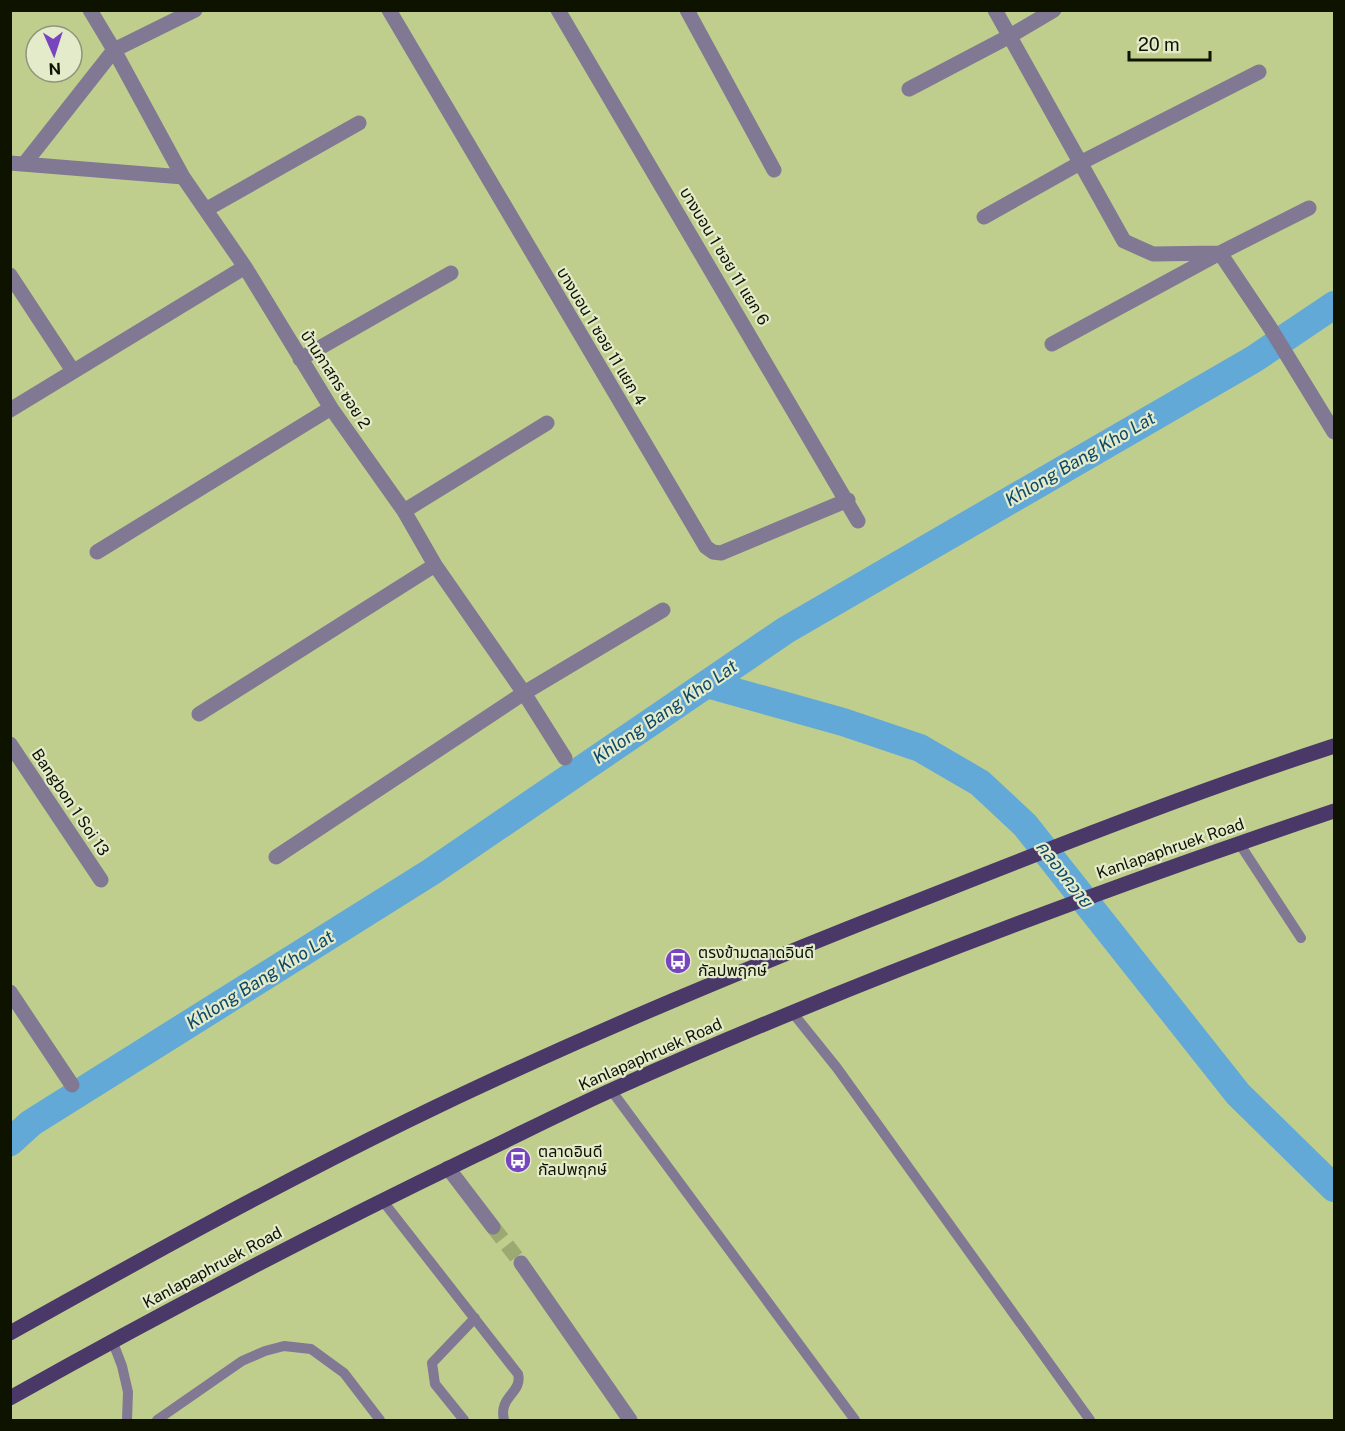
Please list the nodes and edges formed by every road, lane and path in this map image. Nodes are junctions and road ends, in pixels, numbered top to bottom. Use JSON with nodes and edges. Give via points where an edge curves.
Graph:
{"nodes":[{"id":1,"x":90,"y":10,"type":"edge"},
{"id":2,"x":195,"y":10,"type":"edge"},
{"id":3,"x":389,"y":10,"type":"edge"},
{"id":4,"x":558,"y":10,"type":"edge"},
{"id":5,"x":687,"y":10,"type":"edge"},
{"id":6,"x":996,"y":10,"type":"edge"},
{"id":7,"x":1054,"y":10,"type":"edge"},
{"id":8,"x":1010,"y":36,"type":"junction"},
{"id":9,"x":114,"y":50,"type":"junction"},
{"id":10,"x":1259,"y":72,"type":"dead end"},
{"id":11,"x":909,"y":89,"type":"dead end"},
{"id":12,"x":359,"y":123,"type":"dead end"},
{"id":13,"x":18,"y":163,"type":"edge"},
{"id":14,"x":1080,"y":163,"type":"junction"},
{"id":15,"x":774,"y":170,"type":"dead end"},
{"id":16,"x":183,"y":177,"type":"junction"},
{"id":17,"x":1309,"y":208,"type":"dead end"},
{"id":18,"x":207,"y":209,"type":"junction"},
{"id":19,"x":984,"y":217,"type":"dead end"},
{"id":20,"x":1220,"y":253,"type":"junction"},
{"id":21,"x":245,"y":267,"type":"junction"},
{"id":22,"x":452,"y":273,"type":"dead end"},
{"id":23,"x":10,"y":275,"type":"edge"},
{"id":24,"x":1052,"y":344,"type":"dead end"},
{"id":25,"x":300,"y":359,"type":"junction"},
{"id":26,"x":73,"y":370,"type":"junction"},
{"id":27,"x":331,"y":408,"type":"junction"},
{"id":28,"x":10,"y":410,"type":"edge"},
{"id":29,"x":547,"y":423,"type":"dead end"},
{"id":30,"x":1335,"y":432,"type":"edge"},
{"id":31,"x":848,"y":500,"type":"junction"},
{"id":32,"x":404,"y":511,"type":"junction"},
{"id":33,"x":858,"y":521,"type":"dead end"},
{"id":34,"x":97,"y":552,"type":"dead end"},
{"id":35,"x":435,"y":565,"type":"junction"},
{"id":36,"x":663,"y":610,"type":"dead end"},
{"id":37,"x":524,"y":693,"type":"junction"},
{"id":38,"x":199,"y":714,"type":"dead end"},
{"id":39,"x":10,"y":744,"type":"edge"},
{"id":40,"x":1335,"y":746,"type":"edge"},
{"id":41,"x":565,"y":759,"type":"dead end"},
{"id":42,"x":1335,"y":811,"type":"edge"},
{"id":43,"x":1239,"y":843,"type":"junction"},
{"id":44,"x":276,"y":857,"type":"dead end"},
{"id":45,"x":101,"y":880,"type":"dead end"},
{"id":46,"x":1301,"y":938,"type":"dead end"},
{"id":47,"x":10,"y":992,"type":"edge"},
{"id":48,"x":792,"y":1012,"type":"junction"},
{"id":49,"x":72,"y":1085,"type":"dead end"},
{"id":50,"x":611,"y":1090,"type":"junction"},
{"id":51,"x":448,"y":1168,"type":"junction"},
{"id":52,"x":382,"y":1200,"type":"junction"},
{"id":53,"x":493,"y":1227,"type":"tunnel mouth"},
{"id":54,"x":520,"y":1263,"type":"tunnel mouth"},
{"id":55,"x":475,"y":1318,"type":"junction"},
{"id":56,"x":10,"y":1333,"type":"edge"},
{"id":57,"x":112,"y":1340,"type":"junction"},
{"id":58,"x":10,"y":1398,"type":"edge"},
{"id":59,"x":128,"y":1420,"type":"edge"},
{"id":60,"x":157,"y":1420,"type":"edge"},
{"id":61,"x":380,"y":1420,"type":"edge"},
{"id":62,"x":464,"y":1420,"type":"edge"},
{"id":63,"x":504,"y":1420,"type":"edge"},
{"id":64,"x":630,"y":1420,"type":"edge"},
{"id":65,"x":855,"y":1420,"type":"edge"},
{"id":66,"x":1090,"y":1420,"type":"edge"}],
"edges":[{"from":1,"to":9,"type":"street","name":"บ้านภาสกร ซอย 2"},
{"from":2,"to":9,"type":"street"},
{"from":3,"to":31,"type":"street","name":"บางบอน 1 ซอย 11 แยก 4","via":[[706,547],[721,553]]},
{"from":4,"to":31,"type":"street","name":"บางบอน 1 ซอย 11 แยก 6"},
{"from":5,"to":15,"type":"street"},
{"from":6,"to":8,"type":"street"},
{"from":7,"to":8,"type":"street"},
{"from":8,"to":11,"type":"street"},
{"from":8,"to":14,"type":"street"},
{"from":9,"to":13,"type":"street"},
{"from":9,"to":16,"type":"street","name":"บ้านภาสกร ซอย 2"},
{"from":10,"to":14,"type":"street"},
{"from":12,"to":18,"type":"street"},
{"from":13,"to":16,"type":"street"},
{"from":14,"to":19,"type":"street"},
{"from":14,"to":20,"type":"street","via":[[1124,241],[1153,254]]},
{"from":16,"to":18,"type":"street","name":"บ้านภาสกร ซอย 2"},
{"from":17,"to":20,"type":"street"},
{"from":18,"to":21,"type":"street","name":"บ้านภาสกร ซอย 2"},
{"from":20,"to":24,"type":"street"},
{"from":20,"to":30,"type":"street"},
{"from":21,"to":25,"type":"street","name":"บ้านภาสกร ซอย 2"},
{"from":21,"to":26,"type":"street"},
{"from":22,"to":25,"type":"street"},
{"from":23,"to":26,"type":"street"},
{"from":25,"to":27,"type":"street","name":"บ้านภาสกร ซอย 2"},
{"from":26,"to":28,"type":"street"},
{"from":27,"to":32,"type":"street","name":"บ้านภาสกร ซอย 2"},
{"from":27,"to":34,"type":"street"},
{"from":29,"to":32,"type":"street"},
{"from":31,"to":33,"type":"street","name":"บางบอน 1 ซอย 11 แยก 6"},
{"from":32,"to":35,"type":"street","name":"บ้านภาสกร ซอย 2"},
{"from":35,"to":37,"type":"street","name":"บ้านภาสกร ซอย 2"},
{"from":35,"to":38,"type":"street"},
{"from":36,"to":37,"type":"street"},
{"from":37,"to":41,"type":"street","name":"บ้านภาสกร ซอย 2"},
{"from":37,"to":44,"type":"street"},
{"from":39,"to":45,"type":"street","name":"Bangbon 1 Soi 13"},
{"from":40,"to":56,"type":"main road","via":[[1062,843],[741,971],[580,1041],[266,1192]]},
{"from":42,"to":43,"type":"main road","name":"Kanlapaphruek Road"},
{"from":43,"to":46,"type":"lane"},
{"from":43,"to":48,"type":"main road","name":"Kanlapaphruek Road"},
{"from":47,"to":49,"type":"street"},
{"from":48,"to":50,"type":"main road","name":"Kanlapaphruek Road"},
{"from":48,"to":66,"type":"lane","via":[[837,1068]]},
{"from":50,"to":51,"type":"main road","name":"Kanlapaphruek Road"},
{"from":50,"to":65,"type":"lane"},
{"from":51,"to":52,"type":"main road","name":"Kanlapaphruek Road"},
{"from":51,"to":53,"type":"street"},
{"from":52,"to":55,"type":"lane"},
{"from":52,"to":57,"type":"main road","name":"Kanlapaphruek Road"},
{"from":54,"to":64,"type":"street"},
{"from":55,"to":62,"type":"lane","via":[[432,1363],[435,1384]]},
{"from":55,"to":63,"type":"lane","via":[[520,1381],[502,1411]]},
{"from":57,"to":58,"type":"main road","name":"Kanlapaphruek Road"},
{"from":57,"to":59,"type":"lane","via":[[128,1392]]},
{"from":60,"to":61,"type":"lane","via":[[242,1362],[284,1346],[312,1349],[344,1373]]}]}
